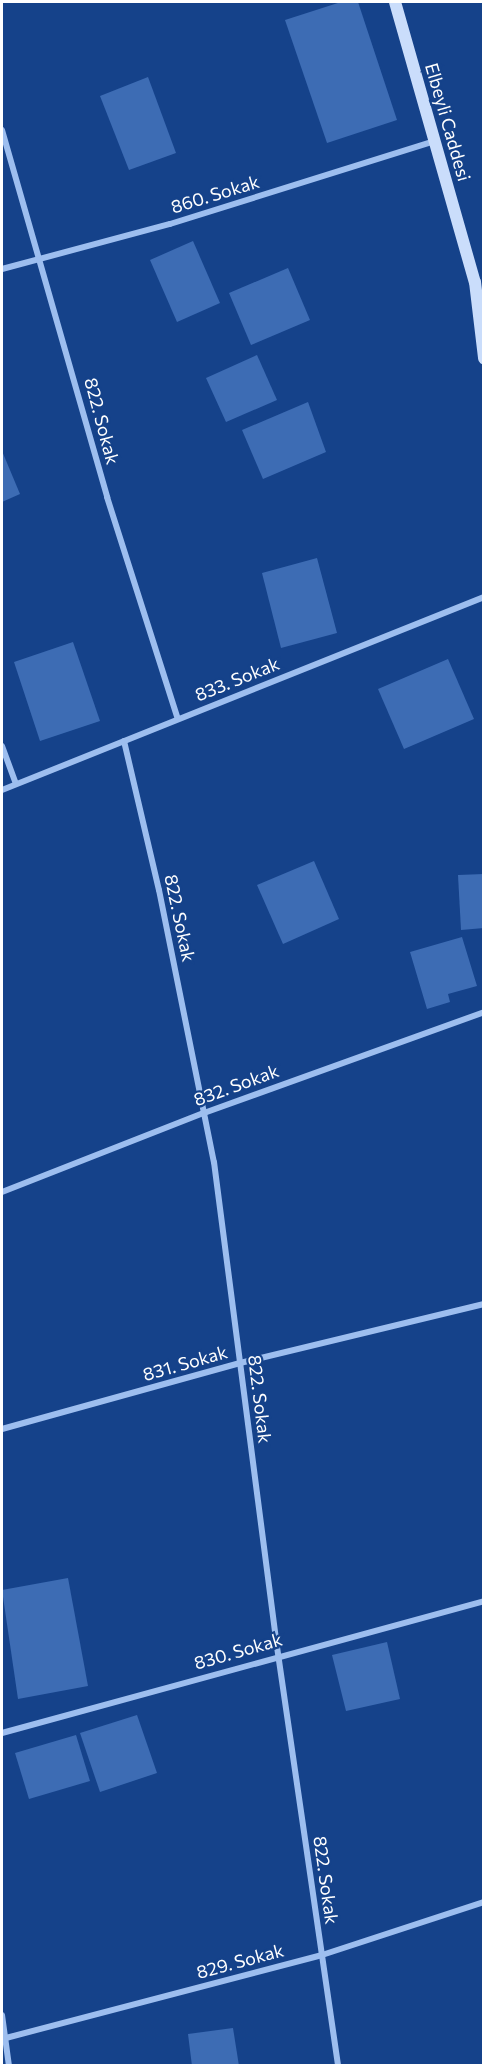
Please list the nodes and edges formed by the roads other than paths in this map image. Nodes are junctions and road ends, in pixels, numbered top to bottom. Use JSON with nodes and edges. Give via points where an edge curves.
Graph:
{"nodes":[{"id":1,"x":395,"y":2,"type":"edge"},
{"id":2,"x":2,"y":130,"type":"edge"},
{"id":3,"x":435,"y":141,"type":"junction"},
{"id":4,"x":41,"y":257,"type":"junction"},
{"id":5,"x":2,"y":269,"type":"edge"},
{"id":6,"x":479,"y":281,"type":"edge"},
{"id":7,"x":483,"y":358,"type":"edge"},
{"id":8,"x":483,"y":597,"type":"edge"},
{"id":9,"x":178,"y":719,"type":"junction"},
{"id":10,"x":124,"y":741,"type":"junction"},
{"id":11,"x":2,"y":746,"type":"edge"},
{"id":12,"x":16,"y":784,"type":"junction"},
{"id":13,"x":2,"y":790,"type":"edge"},
{"id":14,"x":483,"y":1012,"type":"edge"},
{"id":15,"x":204,"y":1113,"type":"junction"},
{"id":16,"x":2,"y":1192,"type":"edge"},
{"id":17,"x":483,"y":1304,"type":"edge"},
{"id":18,"x":240,"y":1363,"type":"junction"},
{"id":19,"x":2,"y":1429,"type":"edge"},
{"id":20,"x":483,"y":1601,"type":"edge"},
{"id":21,"x":278,"y":1655,"type":"junction"},
{"id":22,"x":2,"y":1734,"type":"edge"},
{"id":23,"x":483,"y":1902,"type":"edge"},
{"id":24,"x":322,"y":1955,"type":"junction"},
{"id":25,"x":2,"y":2015,"type":"edge"},
{"id":26,"x":3,"y":2039,"type":"edge"},
{"id":27,"x":9,"y":2066,"type":"edge"},
{"id":28,"x":339,"y":2066,"type":"edge"}],
"edges":[{"from":1,"to":3,"type":"street","name":"Elbeyli Caddesi"},
{"from":2,"to":4,"type":"street","name":"822. Sokak"},
{"from":3,"to":4,"type":"street","name":"860. Sokak","via":[[170,224]]},
{"from":3,"to":6,"type":"street","name":"Elbeyli Caddesi"},
{"from":4,"to":5,"type":"street","name":"860. Sokak"},
{"from":4,"to":9,"type":"street","name":"822. Sokak","via":[[107,497]]},
{"from":6,"to":7,"type":"street","name":"Elbeyli Caddesi"},
{"from":8,"to":9,"type":"street","name":"833. Sokak"},
{"from":9,"to":10,"type":"street","name":"833. Sokak"},
{"from":10,"to":12,"type":"street","name":"833. Sokak"},
{"from":10,"to":15,"type":"street","name":"822. Sokak"},
{"from":11,"to":12,"type":"street"},
{"from":12,"to":13,"type":"street","name":"833. Sokak"},
{"from":14,"to":15,"type":"street","name":"832. Sokak"},
{"from":15,"to":16,"type":"street","name":"832. Sokak"},
{"from":15,"to":18,"type":"street","name":"822. Sokak"},
{"from":17,"to":18,"type":"street","name":"831. Sokak"},
{"from":18,"to":19,"type":"street","name":"831. Sokak"},
{"from":18,"to":21,"type":"street","name":"822. Sokak"},
{"from":20,"to":21,"type":"street","name":"830. Sokak"},
{"from":21,"to":22,"type":"street","name":"830. Sokak"},
{"from":21,"to":24,"type":"street","name":"822. Sokak"},
{"from":23,"to":24,"type":"street","name":"829. Sokak"},
{"from":24,"to":26,"type":"street","name":"829. Sokak"},
{"from":24,"to":28,"type":"street","name":"822. Sokak"},
{"from":25,"to":26,"type":"street"},
{"from":26,"to":27,"type":"street"}]}
